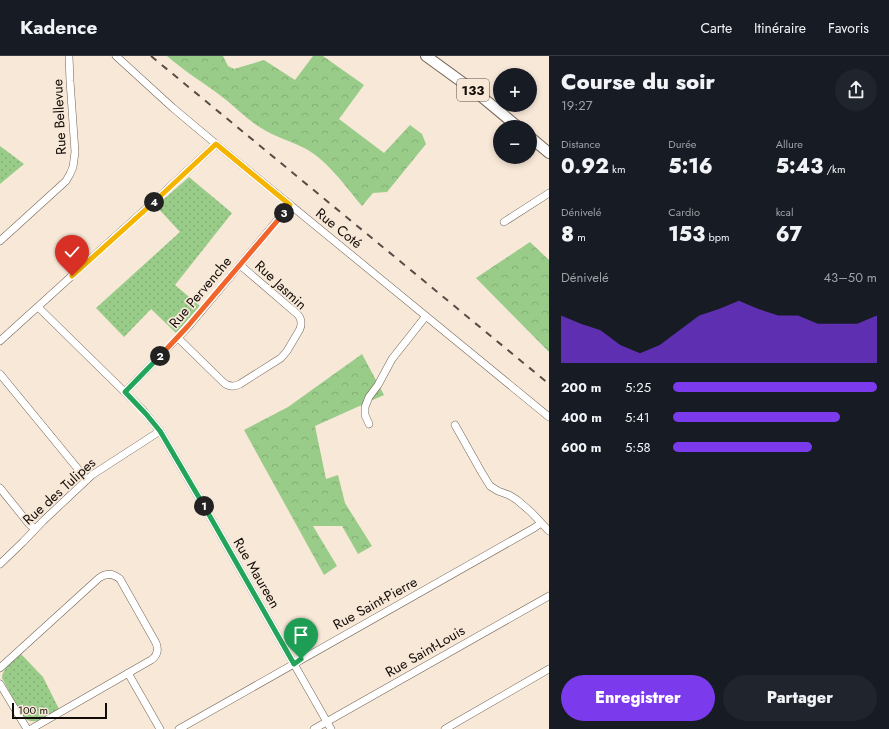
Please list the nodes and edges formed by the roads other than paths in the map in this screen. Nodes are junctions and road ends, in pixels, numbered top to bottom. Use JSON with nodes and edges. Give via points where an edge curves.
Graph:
{"nodes":[{"id":1,"x":70,"y":56,"type":"edge"},
{"id":2,"x":116,"y":56,"type":"edge"},
{"id":3,"x":426,"y":56,"type":"edge"},
{"id":4,"x":510,"y":120,"type":"edge"},
{"id":5,"x":537,"y":143,"type":"edge"},
{"id":6,"x":216,"y":144,"type":"junction"},
{"id":7,"x":549,"y":153,"type":"edge"},
{"id":8,"x":549,"y":193,"type":"edge"},
{"id":9,"x":290,"y":205,"type":"junction"},
{"id":10,"x":504,"y":222,"type":"dead end"},
{"id":11,"x":0,"y":240,"type":"edge"},
{"id":12,"x":240,"y":265,"type":"junction"},
{"id":13,"x":38,"y":307,"type":"junction"},
{"id":14,"x":426,"y":316,"type":"junction"},
{"id":15,"x":178,"y":338,"type":"junction"},
{"id":16,"x":0,"y":341,"type":"edge"},
{"id":17,"x":0,"y":374,"type":"edge"},
{"id":18,"x":125,"y":392,"type":"junction"},
{"id":19,"x":549,"y":417,"type":"edge"},
{"id":20,"x":369,"y":424,"type":"dead end"},
{"id":21,"x":455,"y":425,"type":"dead end"},
{"id":22,"x":160,"y":431,"type":"junction"},
{"id":23,"x":87,"y":480,"type":"junction"},
{"id":24,"x":0,"y":488,"type":"edge"},
{"id":25,"x":541,"y":523,"type":"junction"},
{"id":26,"x":35,"y":529,"type":"junction"},
{"id":27,"x":549,"y":531,"type":"edge"},
{"id":28,"x":0,"y":564,"type":"edge"},
{"id":29,"x":549,"y":596,"type":"edge"},
{"id":30,"x":294,"y":664,"type":"junction"},
{"id":31,"x":0,"y":668,"type":"edge"},
{"id":32,"x":549,"y":669,"type":"edge"},
{"id":33,"x":128,"y":673,"type":"junction"},
{"id":34,"x":0,"y":684,"type":"edge"},
{"id":35,"x":327,"y":722,"type":"junction"},
{"id":36,"x":27,"y":729,"type":"edge"},
{"id":37,"x":31,"y":729,"type":"edge"},
{"id":38,"x":160,"y":729,"type":"edge"},
{"id":39,"x":179,"y":729,"type":"edge"},
{"id":40,"x":314,"y":729,"type":"edge"},
{"id":41,"x":331,"y":729,"type":"edge"},
{"id":42,"x":445,"y":729,"type":"edge"}],
"edges":[{"from":1,"to":11,"type":"street","name":"Rue Bellevue","via":[[75,152],[73,167],[63,184]]},
{"from":2,"to":6,"type":"street","name":"Rue Coté","via":[[172,108]]},
{"from":3,"to":4,"type":"main road","number":"133"},
{"from":5,"to":7,"type":"main road"},
{"from":6,"to":9,"type":"street","name":"Rue Coté"},
{"from":6,"to":13,"type":"street"},
{"from":8,"to":10,"type":"street"},
{"from":9,"to":12,"type":"street","name":"Rue Pervenche"},
{"from":9,"to":14,"type":"street","name":"Rue Coté"},
{"from":12,"to":15,"type":"street","name":"Rue Pervenche"},
{"from":12,"to":15,"type":"street","name":"Rue Jasmin","via":[[300,318],[300,329],[285,354],[240,384],[231,386],[223,382]]},
{"from":13,"to":16,"type":"street"},
{"from":13,"to":18,"type":"street","name":"Rue Maureen"},
{"from":14,"to":19,"type":"street","name":"Rue Coté"},
{"from":14,"to":20,"type":"street","via":[[392,359],[369,397],[365,407]]},
{"from":15,"to":18,"type":"street","name":"Rue Pervenche"},
{"from":17,"to":23,"type":"street"},
{"from":18,"to":22,"type":"street","name":"Rue Maureen"},
{"from":21,"to":25,"type":"street","via":[[490,486],[517,500]]},
{"from":22,"to":23,"type":"street","name":"Rue des Tulipes"},
{"from":22,"to":30,"type":"street","name":"Rue Maureen"},
{"from":23,"to":26,"type":"street","name":"Rue des Tulipes"},
{"from":24,"to":26,"type":"street"},
{"from":25,"to":27,"type":"street"},
{"from":25,"to":30,"type":"street","name":"Rue Saint-Pierre"},
{"from":26,"to":28,"type":"street","name":"Rue des Tulipes"},
{"from":29,"to":35,"type":"street","name":"Rue Saint-Louis"},
{"from":30,"to":35,"type":"street","name":"Rue Maureen"},
{"from":30,"to":39,"type":"street","name":"Rue Saint-Pierre"},
{"from":31,"to":33,"type":"street","via":[[99,578],[110,574],[121,581],[157,648],[157,654],[153,659]]},
{"from":32,"to":42,"type":"street"},
{"from":33,"to":37,"type":"street"},
{"from":33,"to":38,"type":"street"},
{"from":34,"to":36,"type":"street"},
{"from":35,"to":40,"type":"street","name":"Rue Saint-Louis"},
{"from":35,"to":41,"type":"street","name":"Rue Maureen"}]}
